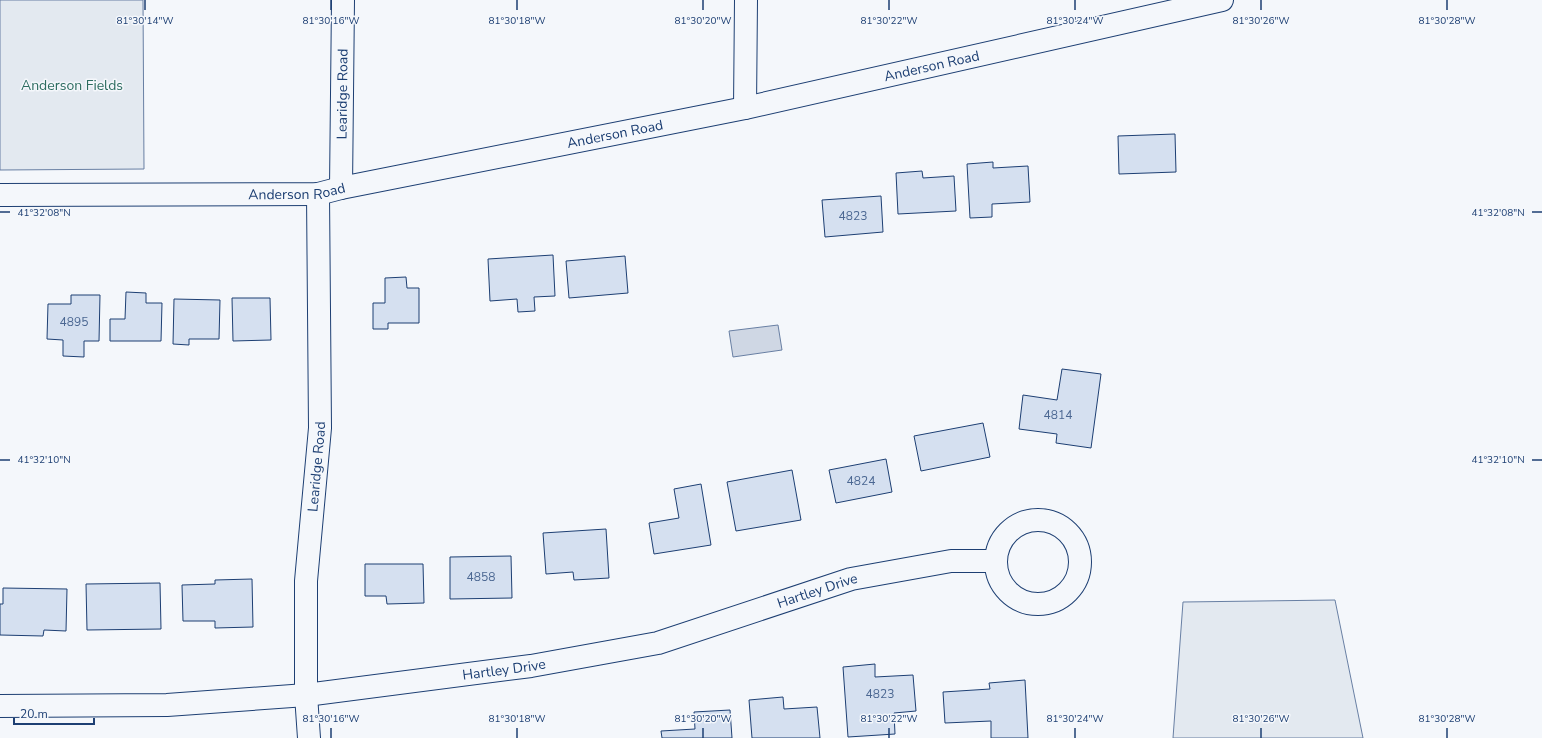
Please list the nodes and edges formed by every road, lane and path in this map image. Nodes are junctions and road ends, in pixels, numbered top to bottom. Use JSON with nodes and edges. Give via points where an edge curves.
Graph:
{"nodes":[{"id":1,"x":342,"y":0,"type":"edge"},
{"id":2,"x":746,"y":0,"type":"edge"},
{"id":3,"x":1222,"y":0,"type":"edge"},
{"id":4,"x":745,"y":108,"type":"junction"},
{"id":5,"x":341,"y":188,"type":"junction"},
{"id":6,"x":318,"y":194,"type":"junction"},
{"id":7,"x":0,"y":195,"type":"edge"},
{"id":8,"x":996,"y":561,"type":"dead end"},
{"id":9,"x":306,"y":695,"type":"junction"},
{"id":10,"x":0,"y":706,"type":"edge"},
{"id":11,"x":309,"y":738,"type":"edge"}],
"edges":[{"from":1,"to":5,"type":"street","name":"Learidge Road"},
{"from":2,"to":4,"type":"street"},
{"from":3,"to":4,"type":"street","name":"Anderson Road"},
{"from":4,"to":5,"type":"street","name":"Anderson Road"},
{"from":5,"to":6,"type":"street","name":"Anderson Road"},
{"from":6,"to":7,"type":"street","name":"Anderson Road"},
{"from":6,"to":9,"type":"street","name":"Learidge Road","via":[[320,428],[306,581]]},
{"from":8,"to":9,"type":"street","name":"Hartley Drive","via":[[951,561],[851,579],[658,643],[531,666]]},
{"from":9,"to":10,"type":"street","name":"Hartley Drive","via":[[167,705]]},
{"from":9,"to":11,"type":"street","name":"Learidge Road"}]}
